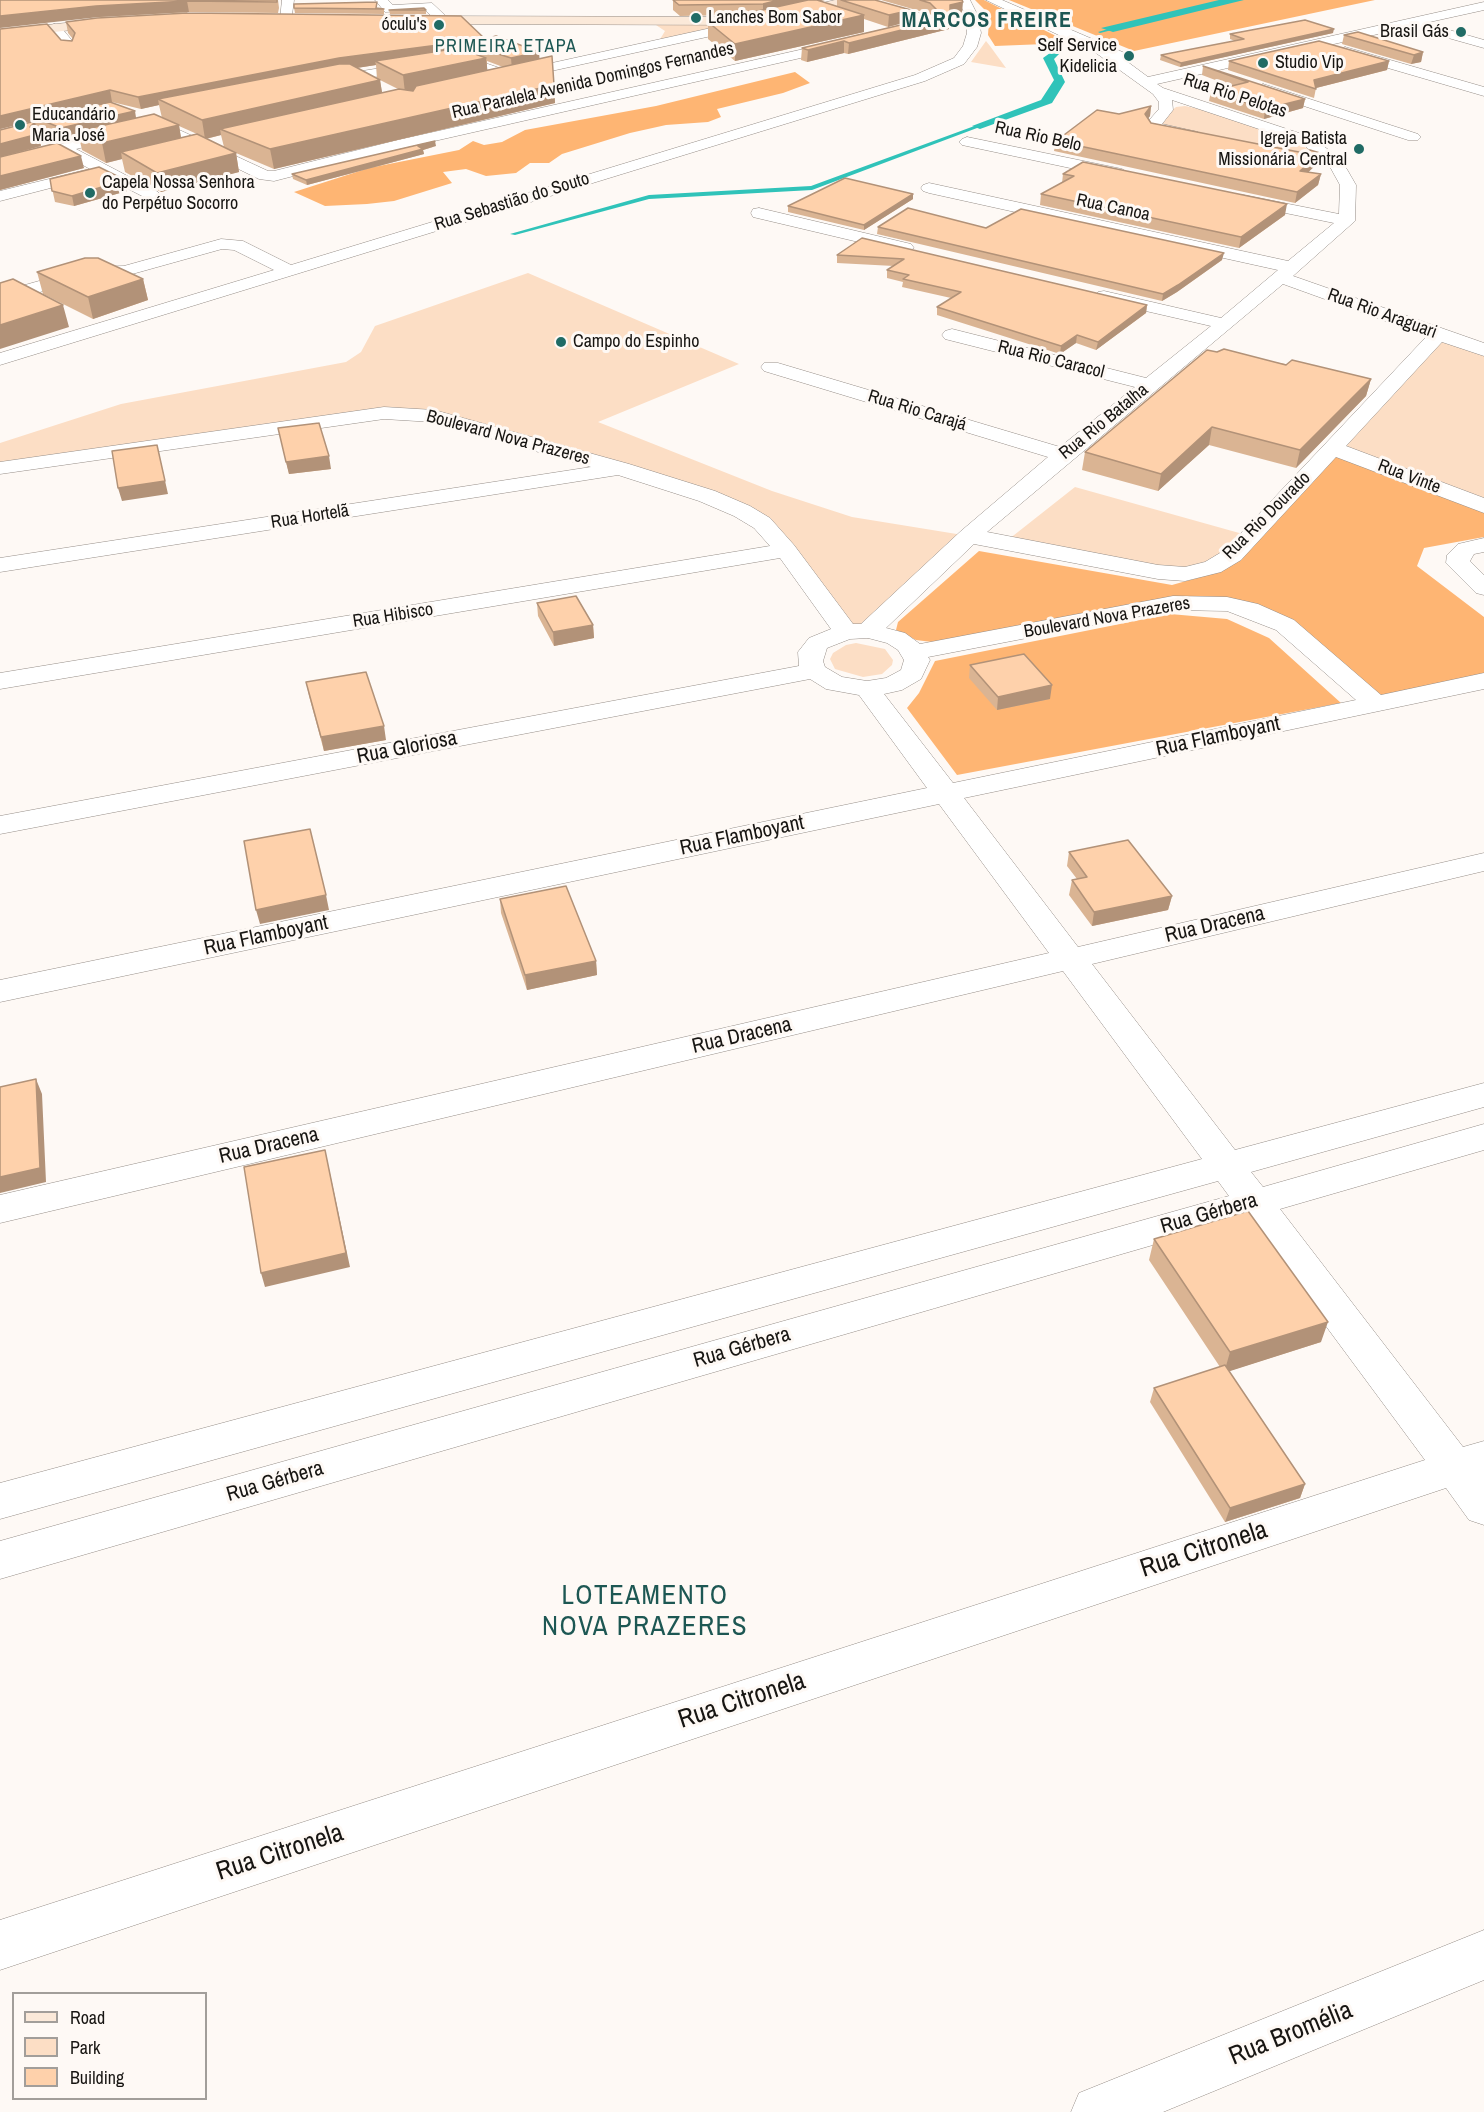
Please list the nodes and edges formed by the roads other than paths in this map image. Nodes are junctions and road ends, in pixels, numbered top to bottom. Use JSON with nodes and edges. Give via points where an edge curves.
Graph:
{"nodes":[{"id":1,"x":288,"y":0,"type":"edge"},
{"id":2,"x":381,"y":0,"type":"edge"},
{"id":3,"x":851,"y":0,"type":"edge"},
{"id":4,"x":964,"y":0,"type":"edge"},
{"id":5,"x":992,"y":0,"type":"edge"},
{"id":6,"x":873,"y":4,"type":"edge"},
{"id":7,"x":1484,"y":6,"type":"edge"},
{"id":8,"x":815,"y":9,"type":"junction"},
{"id":9,"x":286,"y":18,"type":"edge"},
{"id":10,"x":841,"y":18,"type":"edge"},
{"id":11,"x":377,"y":20,"type":"edge"},
{"id":12,"x":130,"y":21,"type":"edge"},
{"id":13,"x":446,"y":21,"type":"junction"},
{"id":14,"x":763,"y":21,"type":"junction"},
{"id":15,"x":631,"y":23,"type":"junction"},
{"id":16,"x":1408,"y":23,"type":"junction"},
{"id":17,"x":54,"y":28,"type":"junction"},
{"id":18,"x":707,"y":32,"type":"junction"},
{"id":19,"x":881,"y":33,"type":"edge"},
{"id":20,"x":0,"y":34,"type":"edge"},
{"id":21,"x":856,"y":41,"type":"edge"},
{"id":22,"x":653,"y":44,"type":"junction"},
{"id":23,"x":739,"y":44,"type":"edge"},
{"id":24,"x":1317,"y":44,"type":"junction"},
{"id":25,"x":1484,"y":44,"type":"edge"},
{"id":26,"x":70,"y":47,"type":"edge"},
{"id":27,"x":1101,"y":50,"type":"junction"},
{"id":28,"x":760,"y":51,"type":"edge"},
{"id":29,"x":683,"y":56,"type":"dead end"},
{"id":30,"x":598,"y":57,"type":"junction"},
{"id":31,"x":782,"y":58,"type":"junction"},
{"id":32,"x":703,"y":64,"type":"dead end"},
{"id":33,"x":618,"y":65,"type":"dead end"},
{"id":34,"x":1199,"y":70,"type":"junction"},
{"id":35,"x":531,"y":71,"type":"junction"},
{"id":36,"x":723,"y":72,"type":"junction"},
{"id":37,"x":510,"y":76,"type":"junction"},
{"id":38,"x":648,"y":76,"type":"dead end"},
{"id":39,"x":551,"y":80,"type":"edge"},
{"id":40,"x":482,"y":82,"type":"edge"},
{"id":41,"x":668,"y":84,"type":"junction"},
{"id":42,"x":1152,"y":86,"type":"junction"},
{"id":43,"x":571,"y":87,"type":"dead end"},
{"id":44,"x":380,"y":88,"type":"dead end"},
{"id":45,"x":1484,"y":92,"type":"edge"},
{"id":46,"x":601,"y":100,"type":"junction"},
{"id":47,"x":513,"y":101,"type":"edge"},
{"id":48,"x":543,"y":113,"type":"junction"},
{"id":49,"x":140,"y":116,"type":"edge"},
{"id":50,"x":161,"y":118,"type":"junction"},
{"id":51,"x":445,"y":121,"type":"edge"},
{"id":52,"x":465,"y":130,"type":"junction"},
{"id":53,"x":376,"y":135,"type":"edge"},
{"id":54,"x":1413,"y":137,"type":"dead end"},
{"id":55,"x":1210,"y":139,"type":"edge"},
{"id":56,"x":224,"y":141,"type":"edge"},
{"id":57,"x":967,"y":142,"type":"dead end"},
{"id":58,"x":398,"y":145,"type":"junction"},
{"id":59,"x":42,"y":146,"type":"edge"},
{"id":60,"x":205,"y":146,"type":"junction"},
{"id":61,"x":62,"y":148,"type":"junction"},
{"id":62,"x":183,"y":152,"type":"edge"},
{"id":63,"x":307,"y":153,"type":"edge"},
{"id":64,"x":1301,"y":156,"type":"edge"},
{"id":65,"x":327,"y":162,"type":"junction"},
{"id":66,"x":1335,"y":162,"type":"junction"},
{"id":67,"x":128,"y":165,"type":"edge"},
{"id":68,"x":105,"y":170,"type":"junction"},
{"id":69,"x":1140,"y":178,"type":"edge"},
{"id":70,"x":928,"y":188,"type":"dead end"},
{"id":71,"x":152,"y":195,"type":"edge"},
{"id":72,"x":0,"y":196,"type":"edge"},
{"id":73,"x":1232,"y":197,"type":"edge"},
{"id":74,"x":759,"y":213,"type":"dead end"},
{"id":75,"x":1347,"y":221,"type":"junction"},
{"id":76,"x":922,"y":252,"type":"edge"},
{"id":77,"x":288,"y":270,"type":"junction"},
{"id":78,"x":125,"y":271,"type":"junction"},
{"id":79,"x":1285,"y":272,"type":"junction"},
{"id":80,"x":1085,"y":291,"type":"edge"},
{"id":81,"x":21,"y":292,"type":"junction"},
{"id":82,"x":0,"y":298,"type":"edge"},
{"id":83,"x":42,"y":302,"type":"edge"},
{"id":84,"x":180,"y":303,"type":"junction"},
{"id":85,"x":74,"y":319,"type":"edge"},
{"id":86,"x":1225,"y":324,"type":"junction"},
{"id":87,"x":95,"y":330,"type":"junction"},
{"id":88,"x":1439,"y":334,"type":"junction"},
{"id":89,"x":952,"y":335,"type":"dead end"},
{"id":90,"x":1484,"y":350,"type":"edge"},
{"id":91,"x":0,"y":359,"type":"edge"},
{"id":92,"x":771,"y":368,"type":"dead end"},
{"id":93,"x":1150,"y":385,"type":"junction"},
{"id":94,"x":1334,"y":449,"type":"junction"},
{"id":95,"x":1063,"y":455,"type":"junction"},
{"id":96,"x":0,"y":468,"type":"edge"},
{"id":97,"x":621,"y":469,"type":"junction"},
{"id":98,"x":1484,"y":506,"type":"edge"},
{"id":99,"x":969,"y":536,"type":"junction"},
{"id":100,"x":1484,"y":545,"type":"edge"},
{"id":101,"x":786,"y":550,"type":"junction"},
{"id":102,"x":0,"y":565,"type":"edge"},
{"id":103,"x":1484,"y":588,"type":"edge"},
{"id":104,"x":857,"y":632,"type":"junction"},
{"id":105,"x":915,"y":652,"type":"junction"},
{"id":106,"x":814,"y":671,"type":"junction"},
{"id":107,"x":0,"y":681,"type":"edge"},
{"id":108,"x":1484,"y":681,"type":"edge"},
{"id":109,"x":867,"y":689,"type":"junction"},
{"id":110,"x":1376,"y":704,"type":"junction"},
{"id":111,"x":945,"y":794,"type":"junction"},
{"id":112,"x":0,"y":825,"type":"edge"},
{"id":113,"x":1484,"y":862,"type":"edge"},
{"id":114,"x":1070,"y":959,"type":"junction"},
{"id":115,"x":0,"y":991,"type":"edge"},
{"id":116,"x":1484,"y":1095,"type":"edge"},
{"id":117,"x":1484,"y":1137,"type":"edge"},
{"id":118,"x":1226,"y":1164,"type":"junction"},
{"id":119,"x":1254,"y":1201,"type":"junction"},
{"id":120,"x":0,"y":1209,"type":"edge"},
{"id":121,"x":1469,"y":1463,"type":"edge"},
{"id":122,"x":0,"y":1501,"type":"edge"},
{"id":123,"x":1484,"y":1507,"type":"edge"},
{"id":124,"x":0,"y":1560,"type":"edge"},
{"id":125,"x":0,"y":1945,"type":"edge"},
{"id":126,"x":1484,"y":1955,"type":"edge"},
{"id":127,"x":1098,"y":2112,"type":"edge"}],
"edges":[{"from":1,"to":9,"type":"street"},
{"from":2,"to":13,"type":"street","via":[[390,9],[428,6]]},
{"from":3,"to":8,"type":"main road"},
{"from":4,"to":77,"type":"street","name":"Rua Sebastião do Souto","via":[[972,16],[974,33],[970,47],[959,61],[944,69],[865,97]]},
{"from":5,"to":27,"type":"street","name":"Rua Rio Pelotas"},
{"from":6,"to":19,"type":"street","via":[[928,21]]},
{"from":7,"to":16,"type":"street"},
{"from":8,"to":10,"type":"street"},
{"from":8,"to":14,"type":"main road"},
{"from":11,"to":13,"type":"main road"},
{"from":12,"to":17,"type":"main road"},
{"from":13,"to":15,"type":"main road"},
{"from":14,"to":15,"type":"main road"},
{"from":14,"to":18,"type":"street"},
{"from":15,"to":22,"type":"street","via":[[657,32]]},
{"from":16,"to":24,"type":"street"},
{"from":16,"to":25,"type":"street"},
{"from":17,"to":20,"type":"main road"},
{"from":17,"to":26,"type":"street"},
{"from":18,"to":22,"type":"street"},
{"from":18,"to":23,"type":"street"},
{"from":21,"to":31,"type":"street","name":"Rua Paralela Avenida Domingos Fernandes"},
{"from":22,"to":29,"type":"street"},
{"from":22,"to":30,"type":"street"},
{"from":24,"to":34,"type":"street"},
{"from":24,"to":45,"type":"street"},
{"from":27,"to":34,"type":"street","name":"Rua Rio Pelotas","via":[[1162,69]]},
{"from":27,"to":42,"type":"street","name":"Rua Rio Pelotas"},
{"from":28,"to":31,"type":"street"},
{"from":30,"to":33,"type":"street"},
{"from":30,"to":35,"type":"street"},
{"from":31,"to":36,"type":"street","name":"Rua Paralela Avenida Domingos Fernandes"},
{"from":32,"to":36,"type":"street"},
{"from":34,"to":42,"type":"street"},
{"from":34,"to":54,"type":"street"},
{"from":35,"to":37,"type":"street"},
{"from":35,"to":39,"type":"street"},
{"from":36,"to":41,"type":"street","name":"Rua Paralela Avenida Domingos Fernandes"},
{"from":37,"to":40,"type":"street"},
{"from":37,"to":44,"type":"street","via":[[462,59],[349,76]]},
{"from":38,"to":41,"type":"street"},
{"from":41,"to":46,"type":"street","name":"Rua Paralela Avenida Domingos Fernandes"},
{"from":42,"to":55,"type":"street","via":[[1166,102],[1166,110],[1152,126]]},
{"from":42,"to":66,"type":"street","name":"Rua Rio Pelotas","via":[[1306,140]]},
{"from":43,"to":46,"type":"street"},
{"from":46,"to":48,"type":"street","name":"Rua Paralela Avenida Domingos Fernandes"},
{"from":47,"to":48,"type":"street"},
{"from":48,"to":52,"type":"street","name":"Rua Paralela Avenida Domingos Fernandes"},
{"from":49,"to":50,"type":"street"},
{"from":50,"to":60,"type":"street"},
{"from":50,"to":61,"type":"street"},
{"from":51,"to":52,"type":"street"},
{"from":52,"to":58,"type":"street","name":"Rua Paralela Avenida Domingos Fernandes"},
{"from":53,"to":58,"type":"street"},
{"from":56,"to":60,"type":"street"},
{"from":57,"to":69,"type":"street","name":"Rua Rio Belo"},
{"from":58,"to":65,"type":"street","name":"Rua Paralela Avenida Domingos Fernandes"},
{"from":59,"to":61,"type":"street"},
{"from":60,"to":62,"type":"street"},
{"from":60,"to":65,"type":"street","name":"Rua Paralela Avenida Domingos Fernandes","via":[[267,177]]},
{"from":61,"to":68,"type":"street"},
{"from":63,"to":65,"type":"street"},
{"from":64,"to":66,"type":"street"},
{"from":66,"to":75,"type":"street","name":"Rua Rio Pelotas","via":[[1348,185]]},
{"from":67,"to":68,"type":"street"},
{"from":68,"to":71,"type":"street"},
{"from":68,"to":72,"type":"street"},
{"from":70,"to":79,"type":"street","name":"Rua Canoa"},
{"from":73,"to":75,"type":"street"},
{"from":74,"to":76,"type":"street"},
{"from":75,"to":79,"type":"street","name":"Rua Rio Batalha"},
{"from":77,"to":78,"type":"street","via":[[230,244],[214,245]]},
{"from":77,"to":84,"type":"street","name":"Rua Sebastião do Souto"},
{"from":78,"to":81,"type":"street","via":[[89,272]]},
{"from":78,"to":84,"type":"street"},
{"from":79,"to":86,"type":"street","name":"Rua Rio Batalha"},
{"from":79,"to":88,"type":"street","name":"Rua Rio Araguari"},
{"from":80,"to":86,"type":"street"},
{"from":81,"to":82,"type":"street"},
{"from":81,"to":83,"type":"street"},
{"from":84,"to":87,"type":"street","name":"Rua Sebastião do Souto"},
{"from":85,"to":87,"type":"street"},
{"from":86,"to":93,"type":"street","name":"Rua Rio Batalha"},
{"from":87,"to":91,"type":"street","name":"Rua Sebastião do Souto"},
{"from":88,"to":90,"type":"street","name":"Rua Rio Araguari"},
{"from":88,"to":94,"type":"street","name":"Rua Rio Dourado"},
{"from":89,"to":93,"type":"street","name":"Rua Rio Caracol"},
{"from":92,"to":95,"type":"street","name":"Rua Rio Carajá"},
{"from":93,"to":95,"type":"street","name":"Rua Rio Batalha"},
{"from":94,"to":98,"type":"street","name":"Rua Vinte"},
{"from":94,"to":99,"type":"street","name":"Rua Rio Dourado","via":[[1233,555],[1203,571],[1158,572]]},
{"from":95,"to":99,"type":"street","name":"Rua Rio Batalha"},
{"from":96,"to":97,"type":"street","name":"Boulevard Nova Prazeres","via":[[384,413],[408,413],[434,416]]},
{"from":97,"to":101,"type":"street","name":"Boulevard Nova Prazeres","via":[[742,511],[762,523]]},
{"from":97,"to":102,"type":"street","name":"Rua Hortelã"},
{"from":99,"to":104,"type":"street","name":"Rua Rio Batalha"},
{"from":100,"to":103,"type":"street","via":[[1467,549],[1459,555],[1458,563]]},
{"from":101,"to":104,"type":"street","name":"Boulevard Nova Prazeres"},
{"from":101,"to":107,"type":"street","name":"Rua Hibisco"},
{"from":104,"to":105,"type":"street","via":[[896,638]]},
{"from":104,"to":106,"type":"street","via":[[818,643],[811,652]]},
{"from":105,"to":109,"type":"street","via":[[916,667],[904,680]]},
{"from":105,"to":110,"type":"street","name":"Boulevard Nova Prazeres","via":[[1173,603],[1227,604],[1285,625]]},
{"from":106,"to":109,"type":"street","via":[[836,684]]},
{"from":106,"to":112,"type":"street","name":"Rua Gloriosa"},
{"from":108,"to":110,"type":"street","name":"Rua Flamboyant"},
{"from":109,"to":111,"type":"street"},
{"from":110,"to":111,"type":"street","name":"Rua Flamboyant"},
{"from":111,"to":114,"type":"street"},
{"from":111,"to":115,"type":"street","name":"Rua Flamboyant"},
{"from":113,"to":114,"type":"street","name":"Rua Dracena"},
{"from":114,"to":118,"type":"street"},
{"from":114,"to":120,"type":"street","name":"Rua Dracena"},
{"from":116,"to":118,"type":"street","name":"Rua Gérbera"},
{"from":117,"to":119,"type":"street","name":"Rua Gérbera"},
{"from":118,"to":119,"type":"street"},
{"from":118,"to":122,"type":"street","name":"Rua Gérbera"},
{"from":119,"to":121,"type":"street"},
{"from":119,"to":124,"type":"street","name":"Rua Gérbera"},
{"from":121,"to":123,"type":"street"},
{"from":121,"to":125,"type":"street","name":"Rua Citronela"},
{"from":126,"to":127,"type":"street","name":"Rua Bromélia"}]}
